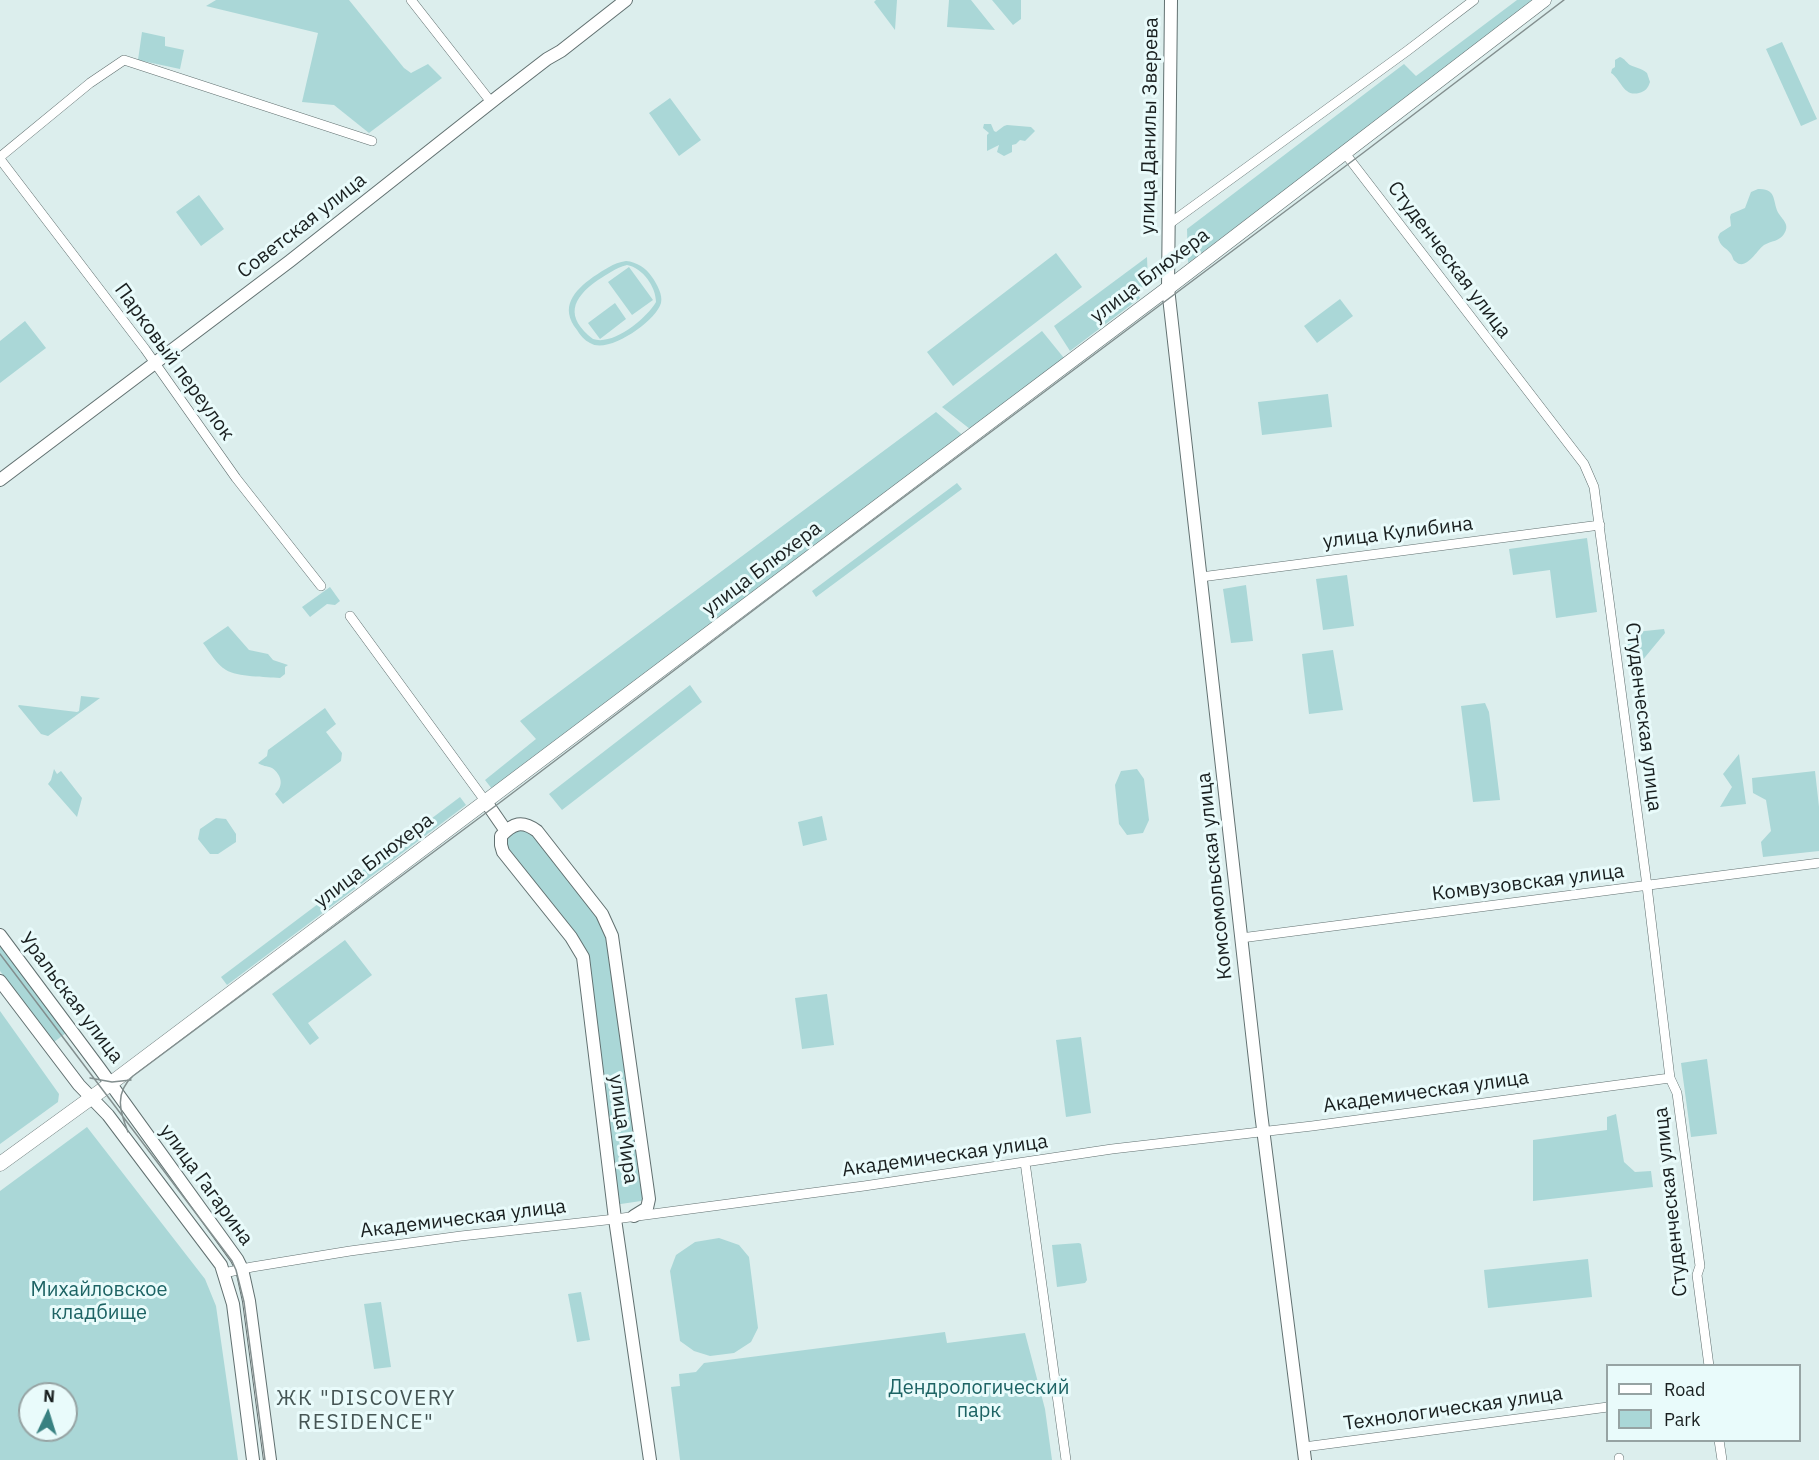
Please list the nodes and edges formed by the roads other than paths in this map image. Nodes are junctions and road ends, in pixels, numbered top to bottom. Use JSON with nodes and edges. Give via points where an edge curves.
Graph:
{"nodes":[{"id":1,"x":411,"y":0,"type":"edge"},
{"id":2,"x":626,"y":0,"type":"edge"},
{"id":3,"x":1171,"y":0,"type":"edge"},
{"id":4,"x":1474,"y":0,"type":"edge"},
{"id":5,"x":1544,"y":0,"type":"edge"},
{"id":6,"x":491,"y":102,"type":"junction"},
{"id":7,"x":372,"y":141,"type":"dead end"},
{"id":8,"x":1344,"y":152,"type":"junction"},
{"id":9,"x":0,"y":158,"type":"edge"},
{"id":10,"x":1169,"y":224,"type":"junction"},
{"id":11,"x":1168,"y":288,"type":"junction"},
{"id":12,"x":156,"y":364,"type":"junction"},
{"id":13,"x":0,"y":480,"type":"edge"},
{"id":14,"x":1600,"y":525,"type":"junction"},
{"id":15,"x":1201,"y":577,"type":"junction"},
{"id":16,"x":321,"y":586,"type":"dead end"},
{"id":17,"x":350,"y":616,"type":"dead end"},
{"id":18,"x":486,"y":802,"type":"junction"},
{"id":19,"x":506,"y":831,"type":"junction"},
{"id":20,"x":1819,"y":862,"type":"edge"},
{"id":21,"x":1647,"y":885,"type":"junction"},
{"id":22,"x":0,"y":935,"type":"edge"},
{"id":23,"x":1241,"y":938,"type":"junction"},
{"id":24,"x":0,"y":981,"type":"edge"},
{"id":25,"x":1670,"y":1078,"type":"junction"},
{"id":26,"x":110,"y":1084,"type":"junction"},
{"id":27,"x":91,"y":1098,"type":"junction"},
{"id":28,"x":1263,"y":1131,"type":"junction"},
{"id":29,"x":1025,"y":1162,"type":"junction"},
{"id":30,"x":0,"y":1164,"type":"edge"},
{"id":31,"x":634,"y":1216,"type":"junction"},
{"id":32,"x":615,"y":1219,"type":"junction"},
{"id":33,"x":242,"y":1269,"type":"junction"},
{"id":34,"x":224,"y":1273,"type":"junction"},
{"id":35,"x":1709,"y":1364,"type":"edge"},
{"id":36,"x":1606,"y":1407,"type":"edge"},
{"id":37,"x":1719,"y":1442,"type":"edge"},
{"id":38,"x":1304,"y":1454,"type":"edge"},
{"id":39,"x":253,"y":1460,"type":"edge"},
{"id":40,"x":270,"y":1460,"type":"edge"},
{"id":41,"x":650,"y":1460,"type":"edge"},
{"id":42,"x":1066,"y":1460,"type":"edge"},
{"id":43,"x":1722,"y":1460,"type":"edge"}],
"edges":[{"from":1,"to":6,"type":"street"},
{"from":2,"to":6,"type":"main road","name":"Советская улица"},
{"from":3,"to":10,"type":"main road","name":"улица Данилы Зверева"},
{"from":4,"to":10,"type":"street"},
{"from":5,"to":8,"type":"main road","name":"улица Блюхера"},
{"from":6,"to":12,"type":"main road","name":"Советская улица"},
{"from":7,"to":9,"type":"street","via":[[124,60],[90,83]]},
{"from":8,"to":11,"type":"main road","name":"улица Блюхера"},
{"from":8,"to":14,"type":"street","name":"Студенческая улица","via":[[1584,464],[1594,487]]},
{"from":9,"to":12,"type":"street","name":"Парковый переулок"},
{"from":10,"to":11,"type":"main road","name":"улица Данилы Зверева"},
{"from":11,"to":15,"type":"main road","name":"Комсомольская улица"},
{"from":11,"to":18,"type":"main road","name":"улица Блюхера"},
{"from":12,"to":13,"type":"main road","name":"Советская улица"},
{"from":12,"to":16,"type":"street","name":"Парковый переулок","via":[[236,478]]},
{"from":14,"to":15,"type":"street","name":"улица Кулибина"},
{"from":14,"to":21,"type":"street","name":"Студенческая улица"},
{"from":15,"to":23,"type":"main road","name":"Комсомольская улица"},
{"from":17,"to":18,"type":"street"},
{"from":18,"to":19,"type":"main road"},
{"from":18,"to":26,"type":"main road","name":"улица Блюхера"},
{"from":19,"to":31,"type":"main road","name":"улица Мира","via":[[522,824],[537,831],[602,914],[612,936],[649,1199],[647,1208]]},
{"from":19,"to":32,"type":"main road","name":"улица Мира","via":[[501,836],[503,852],[583,957]]},
{"from":20,"to":21,"type":"street","name":"Комвузовская улица"},
{"from":21,"to":23,"type":"street","name":"Комвузовская улица"},
{"from":21,"to":25,"type":"street","name":"Студенческая улица"},
{"from":22,"to":26,"type":"main road","name":"Уральская улица"},
{"from":23,"to":28,"type":"main road","name":"Комсомольская улица"},
{"from":24,"to":27,"type":"main road"},
{"from":25,"to":28,"type":"street","name":"Академическая улица"},
{"from":25,"to":35,"type":"street","name":"Студенческая улица","via":[[1677,1093]]},
{"from":26,"to":27,"type":"main road","name":"улица Блюхера"},
{"from":26,"to":33,"type":"main road","name":"улица Гагарина"},
{"from":27,"to":30,"type":"main road","name":"улица Блюхера"},
{"from":27,"to":34,"type":"main road","name":"улица Гагарина","via":[[217,1258]]},
{"from":28,"to":29,"type":"street","name":"Академическая улица"},
{"from":28,"to":38,"type":"main road","name":"Комсомольская улица"},
{"from":29,"to":31,"type":"street","name":"Академическая улица"},
{"from":29,"to":42,"type":"street"},
{"from":31,"to":32,"type":"street","name":"Академическая улица"},
{"from":32,"to":33,"type":"street","name":"Академическая улица","via":[[461,1236]]},
{"from":32,"to":41,"type":"main road","name":"улица Мира"},
{"from":33,"to":34,"type":"street","name":"Академическая улица"},
{"from":33,"to":40,"type":"main road","name":"улица Гагарина"},
{"from":34,"to":39,"type":"main road","name":"улица Гагарина","via":[[233,1304]]},
{"from":36,"to":38,"type":"street","name":"Технологическая улица"},
{"from":37,"to":43,"type":"street"}]}
